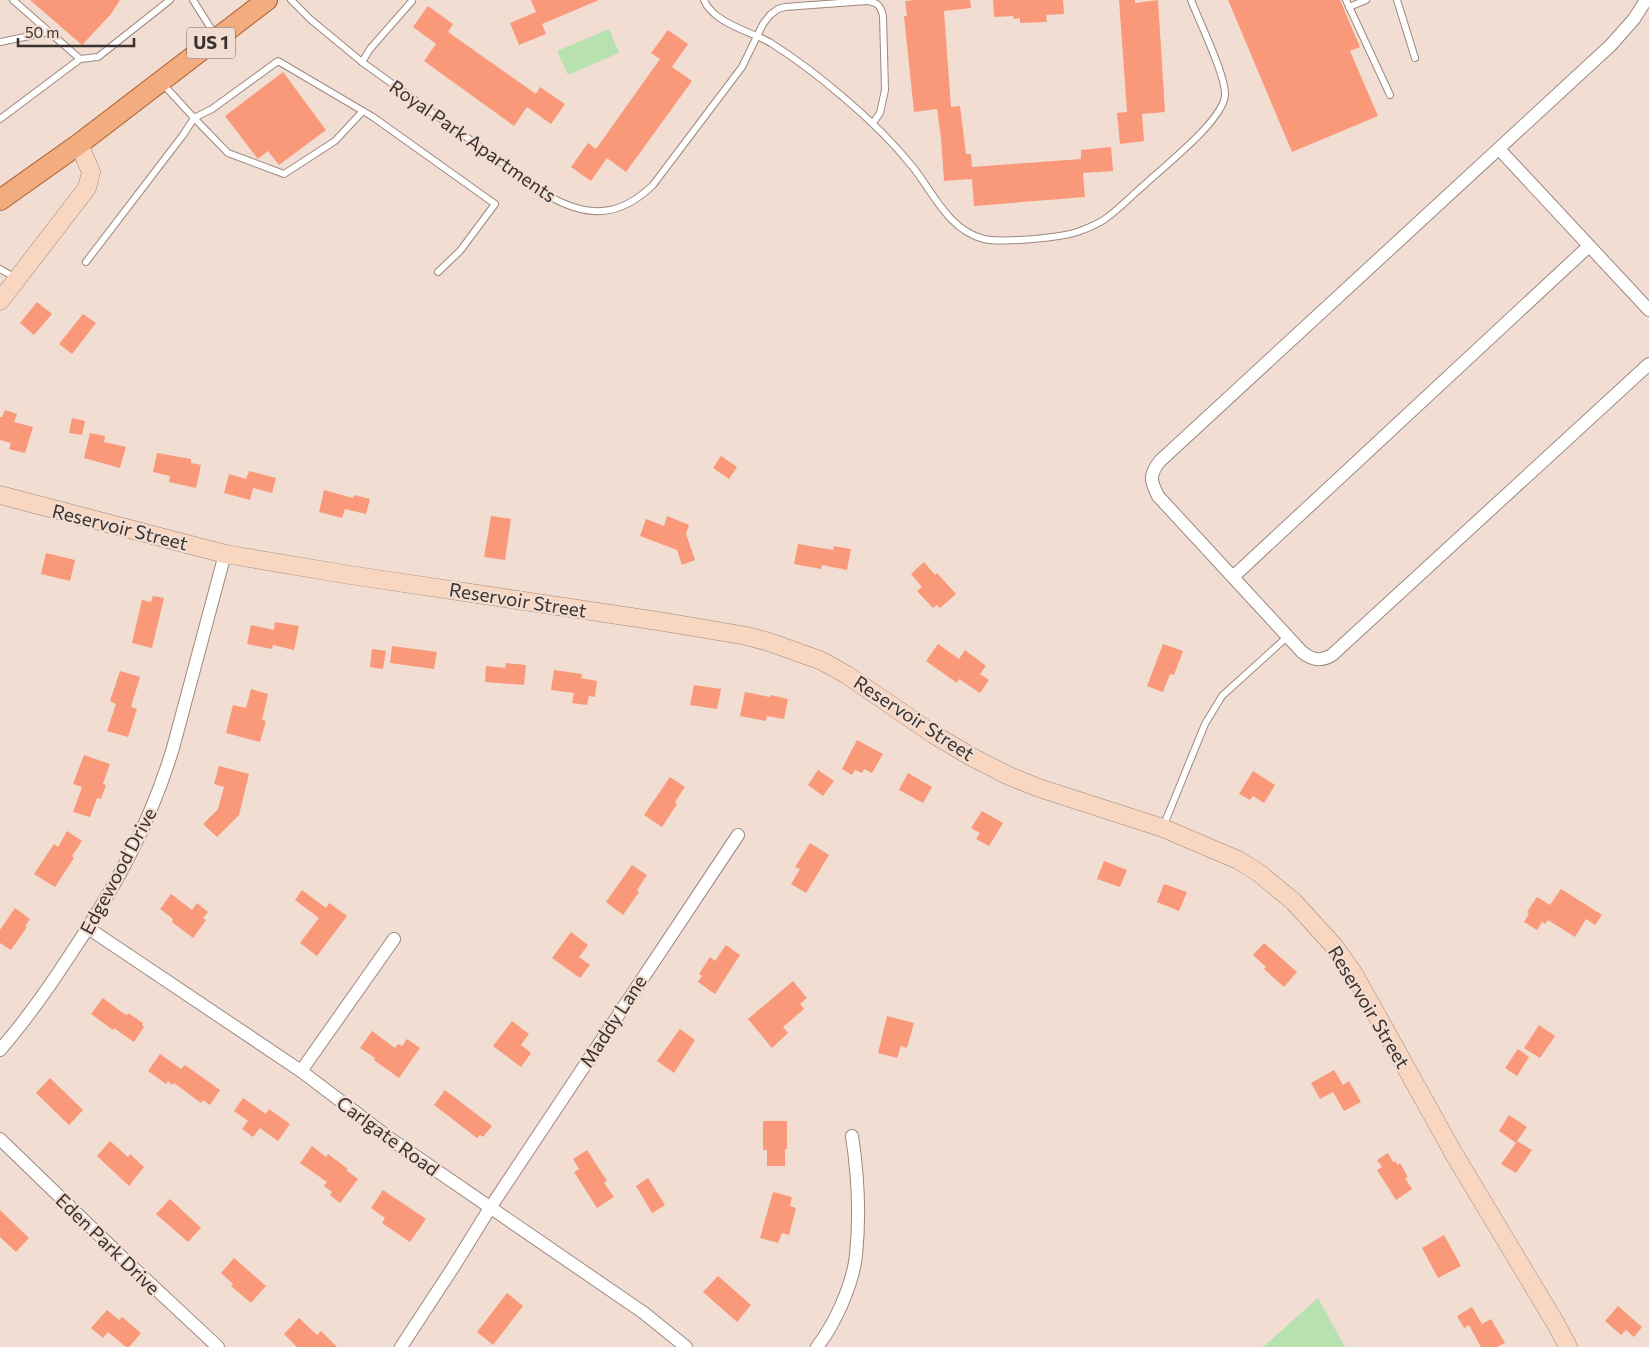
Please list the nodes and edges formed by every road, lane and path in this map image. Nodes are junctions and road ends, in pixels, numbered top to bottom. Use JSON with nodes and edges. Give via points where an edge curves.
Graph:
{"nodes":[{"id":1,"x":13,"y":0,"type":"edge"},
{"id":2,"x":170,"y":0,"type":"edge"},
{"id":3,"x":193,"y":0,"type":"edge"},
{"id":4,"x":267,"y":0,"type":"edge"},
{"id":5,"x":291,"y":0,"type":"edge"},
{"id":6,"x":704,"y":0,"type":"edge"},
{"id":7,"x":1191,"y":0,"type":"edge"},
{"id":8,"x":1366,"y":0,"type":"edge"},
{"id":9,"x":1397,"y":0,"type":"edge"},
{"id":10,"x":1646,"y":0,"type":"edge"},
{"id":11,"x":412,"y":1,"type":"edge"},
{"id":12,"x":1347,"y":3,"type":"edge"},
{"id":13,"x":49,"y":32,"type":"junction"},
{"id":14,"x":757,"y":36,"type":"junction"},
{"id":15,"x":217,"y":38,"type":"junction"},
{"id":16,"x":0,"y":42,"type":"edge"},
{"id":17,"x":1415,"y":58,"type":"dead end"},
{"id":18,"x":80,"y":60,"type":"junction"},
{"id":19,"x":362,"y":62,"type":"junction"},
{"id":20,"x":161,"y":82,"type":"junction"},
{"id":21,"x":1390,"y":95,"type":"dead end"},
{"id":22,"x":363,"y":111,"type":"junction"},
{"id":23,"x":194,"y":118,"type":"junction"},
{"id":24,"x":0,"y":119,"type":"edge"},
{"id":25,"x":873,"y":123,"type":"junction"},
{"id":26,"x":79,"y":144,"type":"junction"},
{"id":27,"x":1499,"y":149,"type":"junction"},
{"id":28,"x":0,"y":200,"type":"edge"},
{"id":29,"x":1589,"y":246,"type":"junction"},
{"id":30,"x":86,"y":262,"type":"dead end"},
{"id":31,"x":0,"y":269,"type":"edge"},
{"id":32,"x":438,"y":272,"type":"dead end"},
{"id":33,"x":17,"y":278,"type":"junction"},
{"id":34,"x":0,"y":301,"type":"edge"},
{"id":35,"x":1649,"y":310,"type":"edge"},
{"id":36,"x":1649,"y":364,"type":"edge"},
{"id":37,"x":0,"y":495,"type":"edge"},
{"id":38,"x":225,"y":554,"type":"junction"},
{"id":39,"x":1234,"y":576,"type":"junction"},
{"id":40,"x":1287,"y":637,"type":"junction"},
{"id":41,"x":1163,"y":828,"type":"junction"},
{"id":42,"x":738,"y":835,"type":"dead end"},
{"id":43,"x":88,"y":928,"type":"junction"},
{"id":44,"x":394,"y":939,"type":"dead end"},
{"id":45,"x":0,"y":1050,"type":"edge"},
{"id":46,"x":301,"y":1072,"type":"junction"},
{"id":47,"x":852,"y":1136,"type":"dead end"},
{"id":48,"x":0,"y":1139,"type":"edge"},
{"id":49,"x":490,"y":1208,"type":"junction"},
{"id":50,"x":218,"y":1347,"type":"edge"},
{"id":51,"x":401,"y":1347,"type":"edge"},
{"id":52,"x":686,"y":1347,"type":"edge"},
{"id":53,"x":817,"y":1347,"type":"edge"},
{"id":54,"x":1568,"y":1347,"type":"edge"}],
"edges":[{"from":1,"to":13,"type":"lane"},
{"from":2,"to":18,"type":"lane","via":[[98,57]]},
{"from":3,"to":15,"type":"lane"},
{"from":4,"to":15,"type":"main road","number":"US 1"},
{"from":5,"to":19,"type":"lane","name":"Royal Park Apartments"},
{"from":6,"to":14,"type":"lane","via":[[712,12]]},
{"from":7,"to":25,"type":"lane","via":[[1223,80],[1225,96],[1222,107],[1193,141],[1104,220],[1080,231],[998,241],[970,233],[957,226],[946,214],[912,166]]},
{"from":8,"to":12,"type":"lane"},
{"from":9,"to":17,"type":"lane"},
{"from":10,"to":27,"type":"street","via":[[1611,45]]},
{"from":11,"to":19,"type":"lane"},
{"from":12,"to":21,"type":"lane"},
{"from":13,"to":16,"type":"lane"},
{"from":13,"to":18,"type":"lane"},
{"from":14,"to":19,"type":"lane","name":"Royal Park Apartments","via":[[742,67],[653,185],[630,204],[607,211],[576,208],[547,196]]},
{"from":14,"to":25,"type":"lane","via":[[842,95]]},
{"from":14,"to":25,"type":"lane","name":"Royal Park Apartments","via":[[770,14],[778,9],[875,2],[883,16],[885,90],[880,113]]},
{"from":15,"to":20,"type":"main road","number":"US 1"},
{"from":18,"to":24,"type":"lane"},
{"from":20,"to":23,"type":"lane"},
{"from":20,"to":26,"type":"main road","number":"US 1"},
{"from":22,"to":23,"type":"lane","via":[[278,61],[212,109]]},
{"from":22,"to":23,"type":"lane","via":[[336,141],[284,174],[228,153]]},
{"from":22,"to":32,"type":"lane","via":[[495,204],[460,251]]},
{"from":23,"to":30,"type":"lane"},
{"from":26,"to":28,"type":"main road","number":"US 1"},
{"from":26,"to":33,"type":"street","via":[[91,172],[87,188]]},
{"from":27,"to":29,"type":"street"},
{"from":27,"to":39,"type":"street","via":[[1154,468],[1151,476],[1158,496]]},
{"from":29,"to":35,"type":"street"},
{"from":29,"to":39,"type":"street"},
{"from":31,"to":33,"type":"lane"},
{"from":33,"to":34,"type":"street"},
{"from":36,"to":40,"type":"street","via":[[1332,655],[1321,660],[1312,659]]},
{"from":37,"to":38,"type":"street","name":"Reservoir Street"},
{"from":38,"to":41,"type":"street","name":"Reservoir Street","via":[[658,621],[772,642],[847,675],[933,734],[1008,775]]},
{"from":38,"to":43,"type":"street","name":"Edgewood Drive","via":[[159,790],[128,860]]},
{"from":39,"to":40,"type":"street"},
{"from":40,"to":41,"type":"lane","via":[[1215,705]]},
{"from":41,"to":54,"type":"street","name":"Reservoir Street","via":[[1226,854],[1259,873],[1294,902],[1334,946],[1354,974],[1454,1154]]},
{"from":42,"to":49,"type":"street","name":"Maddy Lane"},
{"from":43,"to":45,"type":"street","name":"Edgewood Drive","via":[[38,1002]]},
{"from":43,"to":46,"type":"street","name":"Carlgate Road"},
{"from":44,"to":46,"type":"street"},
{"from":46,"to":49,"type":"street","name":"Carlgate Road"},
{"from":47,"to":53,"type":"street","via":[[858,1177],[856,1257],[844,1300]]},
{"from":48,"to":50,"type":"street","name":"Eden Park Drive"},
{"from":49,"to":51,"type":"street","name":"Maddy Lane"},
{"from":49,"to":52,"type":"street","name":"Carlgate Road","via":[[644,1313]]}]}
